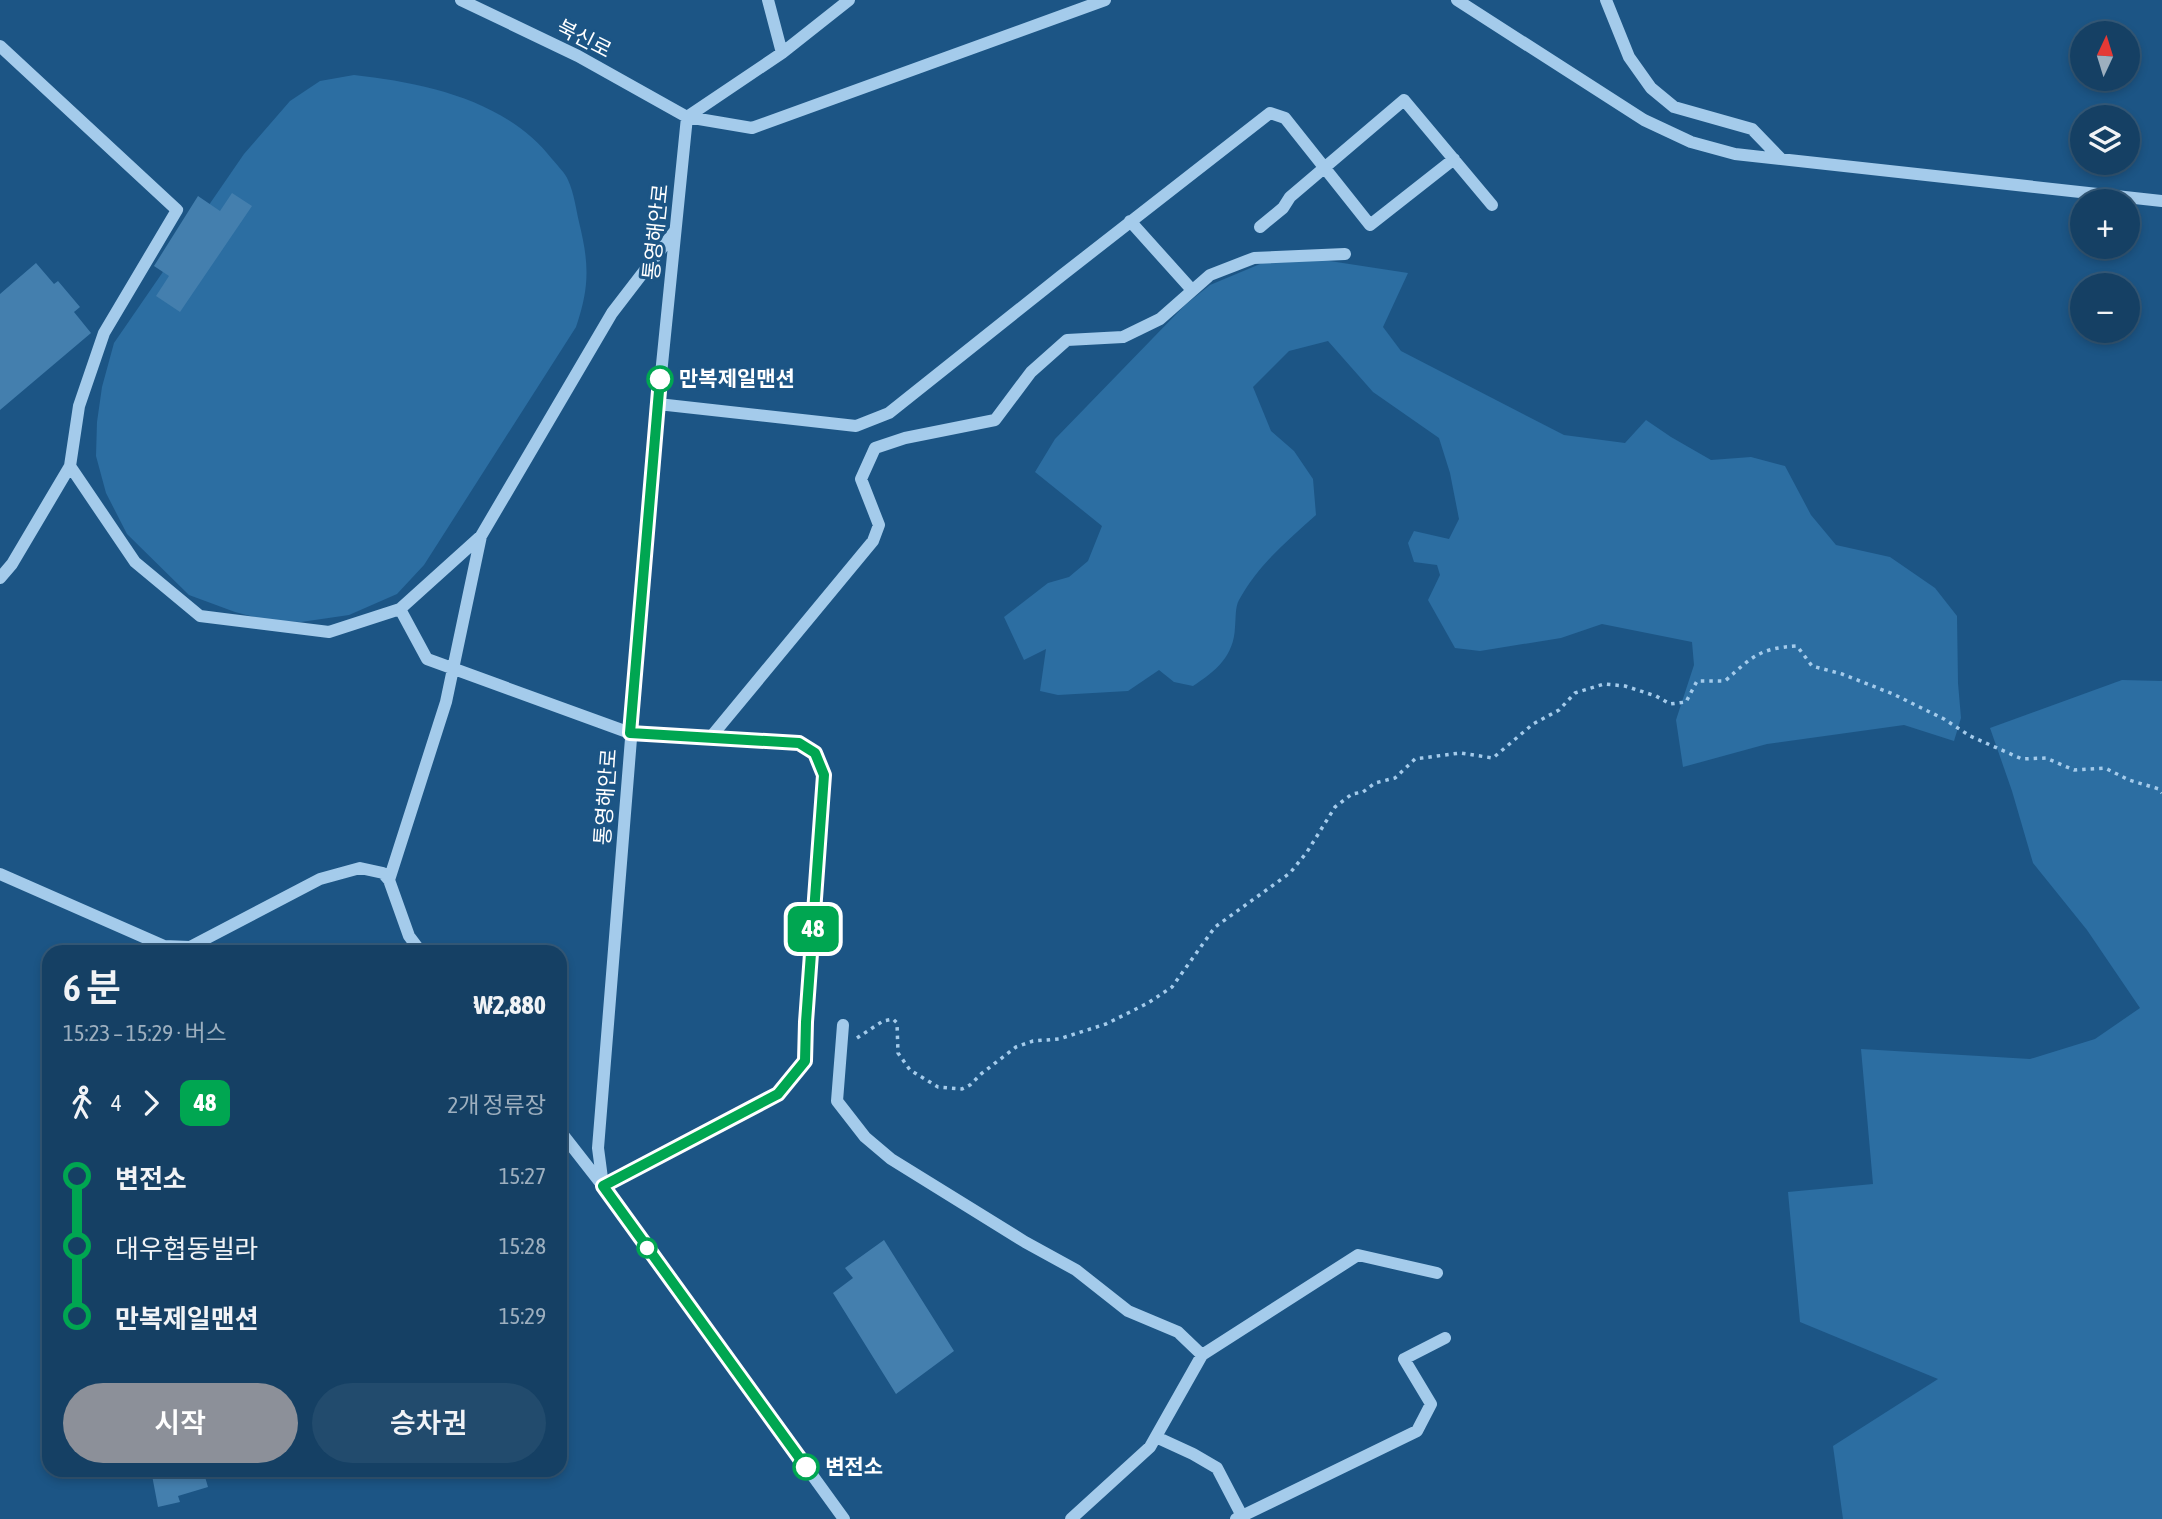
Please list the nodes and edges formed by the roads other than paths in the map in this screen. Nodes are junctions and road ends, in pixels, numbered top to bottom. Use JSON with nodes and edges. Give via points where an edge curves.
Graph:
{"nodes":[{"id":1,"x":461,"y":0,"type":"edge"},
{"id":2,"x":768,"y":0,"type":"edge"},
{"id":3,"x":849,"y":0,"type":"edge"},
{"id":4,"x":1105,"y":0,"type":"edge"},
{"id":5,"x":1457,"y":0,"type":"edge"},
{"id":6,"x":1606,"y":0,"type":"edge"},
{"id":7,"x":0,"y":46,"type":"edge"},
{"id":8,"x":782,"y":52,"type":"junction"},
{"id":9,"x":687,"y":117,"type":"junction"},
{"id":10,"x":1454,"y":159,"type":"junction"},
{"id":11,"x":1781,"y":159,"type":"junction"},
{"id":12,"x":1325,"y":168,"type":"junction"},
{"id":13,"x":2162,"y":201,"type":"edge"},
{"id":14,"x":1492,"y":205,"type":"dead end"},
{"id":15,"x":1130,"y":221,"type":"junction"},
{"id":16,"x":1260,"y":227,"type":"dead end"},
{"id":17,"x":676,"y":230,"type":"junction"},
{"id":18,"x":1345,"y":254,"type":"dead end"},
{"id":19,"x":1192,"y":290,"type":"junction"},
{"id":20,"x":657,"y":404,"type":"junction"},
{"id":21,"x":70,"y":466,"type":"junction"},
{"id":22,"x":481,"y":536,"type":"junction"},
{"id":23,"x":0,"y":578,"type":"edge"},
{"id":24,"x":400,"y":609,"type":"junction"},
{"id":25,"x":453,"y":668,"type":"junction"},
{"id":26,"x":630,"y":733,"type":"junction"},
{"id":27,"x":710,"y":738,"type":"junction"},
{"id":28,"x":0,"y":874,"type":"edge"},
{"id":29,"x":389,"y":880,"type":"junction"},
{"id":30,"x":162,"y":945,"type":"edge"},
{"id":31,"x":194,"y":945,"type":"edge"},
{"id":32,"x":415,"y":945,"type":"edge"},
{"id":33,"x":842,"y":1025,"type":"dead end"},
{"id":34,"x":567,"y":1139,"type":"edge"},
{"id":35,"x":603,"y":1186,"type":"junction"},
{"id":36,"x":1437,"y":1273,"type":"dead end"},
{"id":37,"x":1446,"y":1338,"type":"dead end"},
{"id":38,"x":1202,"y":1355,"type":"junction"},
{"id":39,"x":1156,"y":1437,"type":"junction"},
{"id":40,"x":1239,"y":1518,"type":"edge"},
{"id":41,"x":844,"y":1519,"type":"edge"},
{"id":42,"x":1072,"y":1519,"type":"edge"}],
"edges":[{"from":1,"to":9,"type":"street","name":"북신로","via":[[578,56]]},
{"from":2,"to":8,"type":"street"},
{"from":3,"to":8,"type":"street"},
{"from":4,"to":9,"type":"street","name":"북신로","via":[[752,128]]},
{"from":5,"to":11,"type":"street","via":[[1644,120],[1702,145]]},
{"from":6,"to":11,"type":"street","via":[[1629,57],[1651,88],[1674,107],[1752,129]]},
{"from":7,"to":21,"type":"street","via":[[177,210],[104,332],[79,405]]},
{"from":8,"to":9,"type":"street"},
{"from":9,"to":17,"type":"street","name":"통영해안로"},
{"from":10,"to":12,"type":"street","via":[[1370,225]]},
{"from":10,"to":12,"type":"street","via":[[1404,100]]},
{"from":10,"to":14,"type":"street"},
{"from":11,"to":13,"type":"street"},
{"from":12,"to":15,"type":"street","via":[[1285,118],[1270,113]]},
{"from":12,"to":16,"type":"street"},
{"from":15,"to":19,"type":"street"},
{"from":15,"to":20,"type":"street","via":[[890,413],[856,426]]},
{"from":17,"to":20,"type":"street","name":"통영해안로"},
{"from":17,"to":22,"type":"street","via":[[612,313]]},
{"from":18,"to":19,"type":"street","via":[[1254,258],[1210,275]]},
{"from":19,"to":27,"type":"street","via":[[1160,318],[1123,337],[1067,340],[1031,372],[995,420],[875,448],[861,479],[879,525],[873,541]]},
{"from":20,"to":26,"type":"street","name":"통영해안로"},
{"from":21,"to":23,"type":"street"},
{"from":21,"to":24,"type":"street","via":[[135,562],[200,616],[329,632]]},
{"from":22,"to":24,"type":"street"},
{"from":22,"to":25,"type":"street"},
{"from":24,"to":25,"type":"street","via":[[427,659]]},
{"from":25,"to":26,"type":"street"},
{"from":25,"to":29,"type":"street"},
{"from":26,"to":27,"type":"street"},
{"from":26,"to":35,"type":"street","name":"통영해안로","via":[[598,1148]]},
{"from":27,"to":35,"type":"street","via":[[799,743],[815,753],[824,775],[805,1061],[778,1094]]},
{"from":28,"to":30,"type":"street"},
{"from":29,"to":31,"type":"street","via":[[383,873],[360,868],[320,879]]},
{"from":29,"to":32,"type":"street"},
{"from":33,"to":38,"type":"street","via":[[837,1101],[865,1137],[891,1159],[1076,1270],[1128,1311],[1178,1332]]},
{"from":34,"to":35,"type":"street"},
{"from":35,"to":41,"type":"street","name":"통영해안로"},
{"from":36,"to":38,"type":"street","via":[[1358,1255]]},
{"from":37,"to":40,"type":"street","via":[[1404,1359],[1431,1404],[1417,1431],[1267,1511]]},
{"from":38,"to":39,"type":"street"},
{"from":39,"to":40,"type":"street","via":[[1217,1468]]},
{"from":39,"to":42,"type":"street"}]}
